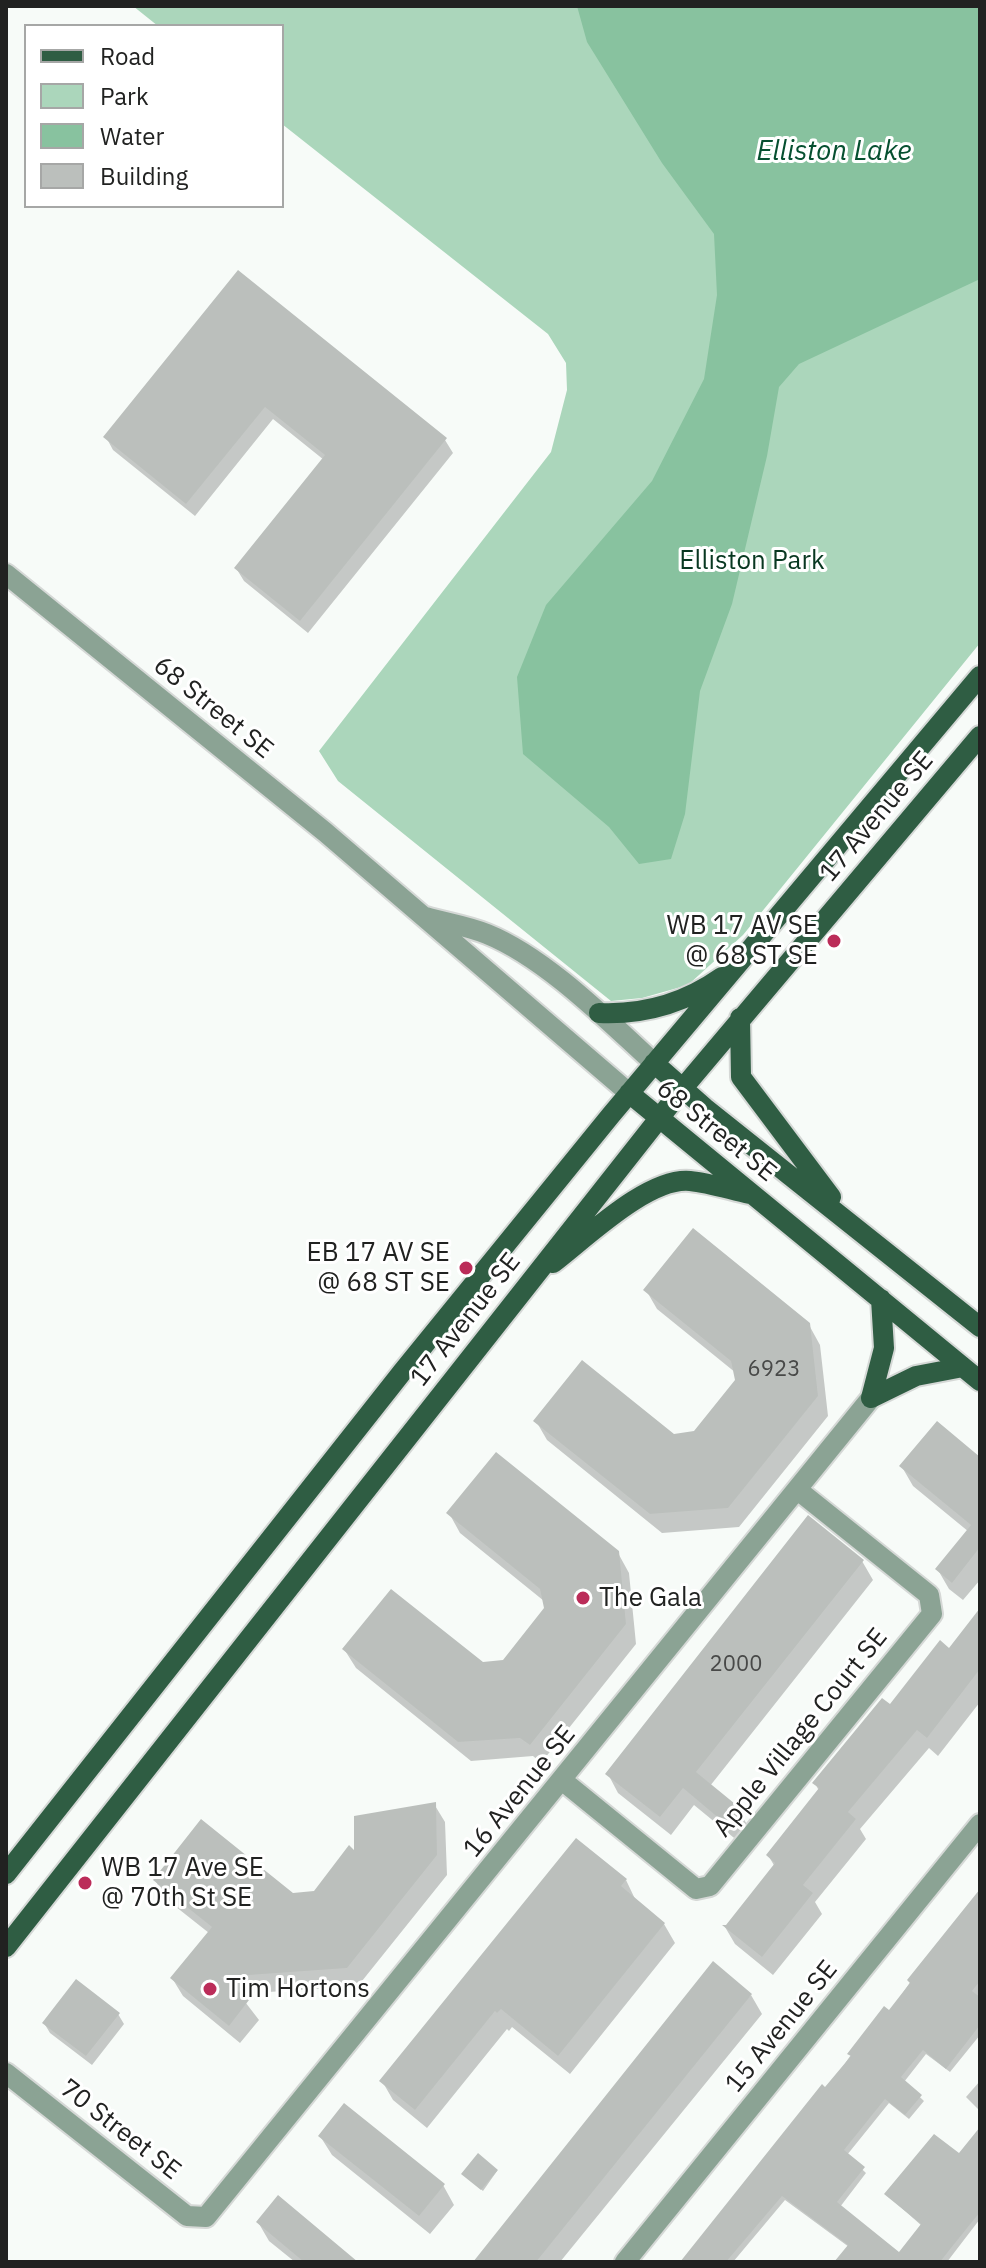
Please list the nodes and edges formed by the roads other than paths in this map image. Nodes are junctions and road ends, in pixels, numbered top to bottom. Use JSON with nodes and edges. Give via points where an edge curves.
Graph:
{"nodes":[{"id":1,"x":6,"y":574,"type":"edge"},
{"id":2,"x":980,"y":676,"type":"edge"},
{"id":3,"x":980,"y":736,"type":"edge"},
{"id":4,"x":422,"y":916,"type":"junction"},
{"id":5,"x":741,"y":963,"type":"junction"},
{"id":6,"x":599,"y":1013,"type":"junction"},
{"id":7,"x":740,"y":1018,"type":"junction"},
{"id":8,"x":654,"y":1063,"type":"junction"},
{"id":9,"x":683,"y":1088,"type":"junction"},
{"id":10,"x":629,"y":1093,"type":"junction"},
{"id":11,"x":659,"y":1119,"type":"junction"},
{"id":12,"x":754,"y":1195,"type":"junction"},
{"id":13,"x":850,"y":1223,"type":"junction"},
{"id":14,"x":528,"y":1282,"type":"junction"},
{"id":15,"x":881,"y":1299,"type":"junction"},
{"id":16,"x":980,"y":1327,"type":"edge"},
{"id":17,"x":963,"y":1367,"type":"junction"},
{"id":18,"x":980,"y":1381,"type":"edge"},
{"id":19,"x":871,"y":1398,"type":"junction"},
{"id":20,"x":799,"y":1491,"type":"junction"},
{"id":21,"x":563,"y":1781,"type":"junction"},
{"id":22,"x":979,"y":1829,"type":"edge"},
{"id":23,"x":6,"y":1874,"type":"edge"},
{"id":24,"x":6,"y":1947,"type":"edge"},
{"id":25,"x":6,"y":2073,"type":"edge"},
{"id":26,"x":206,"y":2217,"type":"joint"},
{"id":27,"x":625,"y":2262,"type":"edge"}],
"edges":[{"from":1,"to":4,"type":"street","name":"68 Street SE"},
{"from":2,"to":5,"type":"main road","name":"17 Avenue SE"},
{"from":3,"to":7,"type":"main road","name":"17 Avenue SE"},
{"from":4,"to":6,"type":"street","name":"68 Street SE","via":[[487,934],[534,962]]},
{"from":4,"to":10,"type":"street","name":"68 Street SE"},
{"from":5,"to":6,"type":"main road","via":[[707,987],[667,1005],[629,1015]]},
{"from":5,"to":8,"type":"main road","name":"17 Avenue SE"},
{"from":6,"to":8,"type":"street","name":"68 Street SE"},
{"from":7,"to":9,"type":"main road","name":"17 Avenue SE"},
{"from":7,"to":13,"type":"main road","via":[[741,1077]]},
{"from":8,"to":9,"type":"main road","name":"68 Street SE"},
{"from":8,"to":10,"type":"main road","name":"17 Avenue SE"},
{"from":9,"to":11,"type":"main road","name":"17 Avenue SE"},
{"from":9,"to":13,"type":"main road","name":"68 Street SE"},
{"from":10,"to":11,"type":"main road","name":"68 Street SE"},
{"from":10,"to":23,"type":"main road","name":"17 Avenue SE"},
{"from":11,"to":12,"type":"main road","name":"68 Street SE"},
{"from":11,"to":14,"type":"main road","name":"17 Avenue SE"},
{"from":12,"to":14,"type":"main road","via":[[688,1181],[668,1183],[643,1195]]},
{"from":12,"to":15,"type":"main road","name":"68 Street SE"},
{"from":13,"to":16,"type":"main road","name":"68 Street SE"},
{"from":14,"to":24,"type":"main road","name":"17 Avenue SE"},
{"from":15,"to":17,"type":"main road","name":"68 Street SE"},
{"from":15,"to":19,"type":"main road","via":[[884,1348]]},
{"from":17,"to":18,"type":"main road","name":"68 Street SE"},
{"from":17,"to":19,"type":"main road","via":[[916,1376]]},
{"from":19,"to":20,"type":"street","name":"16 Avenue SE"},
{"from":20,"to":21,"type":"street","name":"16 Avenue SE"},
{"from":20,"to":21,"type":"street","name":"Apple Village Court SE","via":[[929,1595],[932,1614],[710,1886],[696,1889]]},
{"from":21,"to":26,"type":"street","name":"16 Avenue SE"},
{"from":22,"to":27,"type":"street","name":"15 Avenue SE"},
{"from":25,"to":26,"type":"street","name":"70 Street SE","via":[[187,2216]]}]}
